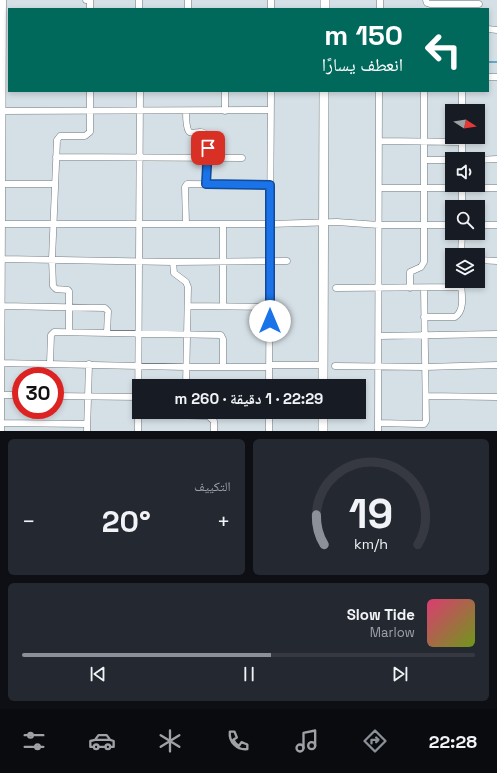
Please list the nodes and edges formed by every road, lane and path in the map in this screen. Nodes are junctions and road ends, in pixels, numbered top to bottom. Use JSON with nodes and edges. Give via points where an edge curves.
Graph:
{"nodes":[{"id":1,"x":3,"y":0,"type":"edge"},
{"id":2,"x":86,"y":0,"type":"edge"},
{"id":3,"x":267,"y":0,"type":"edge"},
{"id":4,"x":271,"y":0,"type":"edge"},
{"id":5,"x":426,"y":0,"type":"edge"},
{"id":6,"x":480,"y":4,"type":"dead end"},
{"id":7,"x":462,"y":7,"type":"edge"},
{"id":8,"x":90,"y":8,"type":"edge"},
{"id":9,"x":4,"y":27,"type":"edge"},
{"id":10,"x":4,"y":71,"type":"edge"},
{"id":11,"x":90,"y":92,"type":"edge"},
{"id":12,"x":140,"y":92,"type":"edge"},
{"id":13,"x":225,"y":92,"type":"edge"},
{"id":14,"x":271,"y":92,"type":"edge"},
{"id":15,"x":324,"y":92,"type":"edge"},
{"id":16,"x":379,"y":92,"type":"edge"},
{"id":17,"x":424,"y":92,"type":"edge"},
{"id":18,"x":462,"y":92,"type":"edge"},
{"id":19,"x":462,"y":104,"type":"edge"},
{"id":20,"x":90,"y":110,"type":"junction"},
{"id":21,"x":140,"y":110,"type":"junction"},
{"id":22,"x":270,"y":110,"type":"junction"},
{"id":23,"x":1,"y":111,"type":"edge"},
{"id":24,"x":186,"y":111,"type":"junction"},
{"id":25,"x":225,"y":111,"type":"junction"},
{"id":26,"x":380,"y":141,"type":"junction"},
{"id":27,"x":445,"y":141,"type":"edge"},
{"id":28,"x":424,"y":142,"type":"junction"},
{"id":29,"x":1,"y":156,"type":"edge"},
{"id":30,"x":56,"y":157,"type":"junction"},
{"id":31,"x":140,"y":157,"type":"junction"},
{"id":32,"x":207,"y":158,"type":"junction"},
{"id":33,"x":242,"y":158,"type":"dead end"},
{"id":34,"x":497,"y":159,"type":"edge"},
{"id":35,"x":424,"y":160,"type":"junction"},
{"id":36,"x":445,"y":160,"type":"edge"},
{"id":37,"x":485,"y":160,"type":"edge"},
{"id":38,"x":1,"y":184,"type":"edge"},
{"id":39,"x":55,"y":184,"type":"junction"},
{"id":40,"x":206,"y":184,"type":"junction"},
{"id":41,"x":270,"y":185,"type":"junction"},
{"id":42,"x":445,"y":187,"type":"edge"},
{"id":43,"x":380,"y":188,"type":"junction"},
{"id":44,"x":424,"y":188,"type":"junction"},
{"id":45,"x":485,"y":188,"type":"edge"},
{"id":46,"x":497,"y":188,"type":"edge"},
{"id":47,"x":323,"y":222,"type":"junction"},
{"id":48,"x":54,"y":223,"type":"junction"},
{"id":49,"x":1,"y":224,"type":"edge"},
{"id":50,"x":140,"y":224,"type":"junction"},
{"id":51,"x":186,"y":224,"type":"junction"},
{"id":52,"x":223,"y":224,"type":"junction"},
{"id":53,"x":270,"y":224,"type":"junction"},
{"id":54,"x":379,"y":225,"type":"junction"},
{"id":55,"x":424,"y":225,"type":"junction"},
{"id":56,"x":445,"y":225,"type":"edge"},
{"id":57,"x":485,"y":225,"type":"edge"},
{"id":58,"x":497,"y":225,"type":"edge"},
{"id":59,"x":3,"y":259,"type":"junction"},
{"id":60,"x":52,"y":260,"type":"junction"},
{"id":61,"x":139,"y":260,"type":"junction"},
{"id":62,"x":270,"y":260,"type":"junction"},
{"id":63,"x":485,"y":260,"type":"edge"},
{"id":64,"x":224,"y":261,"type":"junction"},
{"id":65,"x":287,"y":261,"type":"dead end"},
{"id":66,"x":497,"y":261,"type":"edge"},
{"id":67,"x":173,"y":262,"type":"junction"},
{"id":68,"x":445,"y":286,"type":"edge"},
{"id":69,"x":336,"y":288,"type":"dead end"},
{"id":70,"x":379,"y":288,"type":"junction"},
{"id":71,"x":410,"y":288,"type":"junction"},
{"id":72,"x":424,"y":288,"type":"junction"},
{"id":73,"x":461,"y":288,"type":"edge"},
{"id":74,"x":2,"y":306,"type":"junction"},
{"id":75,"x":188,"y":306,"type":"junction"},
{"id":76,"x":223,"y":306,"type":"junction"},
{"id":77,"x":68,"y":307,"type":"junction"},
{"id":78,"x":270,"y":307,"type":"junction"},
{"id":79,"x":424,"y":317,"type":"junction"},
{"id":80,"x":69,"y":332,"type":"junction"},
{"id":81,"x":107,"y":334,"type":"junction"},
{"id":82,"x":139,"y":334,"type":"junction"},
{"id":83,"x":497,"y":334,"type":"edge"},
{"id":84,"x":187,"y":335,"type":"junction"},
{"id":85,"x":424,"y":335,"type":"junction"},
{"id":86,"x":379,"y":336,"type":"junction"},
{"id":87,"x":0,"y":363,"type":"edge"},
{"id":88,"x":50,"y":363,"type":"junction"},
{"id":89,"x":89,"y":364,"type":"junction"},
{"id":90,"x":323,"y":365,"type":"junction"},
{"id":91,"x":497,"y":365,"type":"edge"},
{"id":92,"x":138,"y":366,"type":"junction"},
{"id":93,"x":269,"y":366,"type":"junction"},
{"id":94,"x":335,"y":366,"type":"dead end"},
{"id":95,"x":186,"y":367,"type":"junction"},
{"id":96,"x":223,"y":367,"type":"junction"},
{"id":97,"x":378,"y":367,"type":"junction"},
{"id":98,"x":425,"y":367,"type":"junction"},
{"id":99,"x":138,"y":379,"type":"edge"},
{"id":100,"x":186,"y":379,"type":"edge"},
{"id":101,"x":269,"y":379,"type":"edge"},
{"id":102,"x":323,"y":379,"type":"edge"},
{"id":103,"x":1,"y":395,"type":"edge"},
{"id":104,"x":12,"y":395,"type":"edge"},
{"id":105,"x":64,"y":396,"type":"edge"},
{"id":106,"x":88,"y":396,"type":"junction"},
{"id":107,"x":426,"y":396,"type":"junction"},
{"id":108,"x":132,"y":397,"type":"edge"},
{"id":109,"x":497,"y":398,"type":"edge"},
{"id":110,"x":138,"y":419,"type":"edge"},
{"id":111,"x":212,"y":419,"type":"edge"},
{"id":112,"x":269,"y":419,"type":"edge"},
{"id":113,"x":323,"y":419,"type":"edge"},
{"id":114,"x":1,"y":423,"type":"junction"},
{"id":115,"x":379,"y":423,"type":"junction"},
{"id":116,"x":63,"y":424,"type":"junction"},
{"id":117,"x":87,"y":424,"type":"junction"},
{"id":118,"x":1,"y":431,"type":"edge"},
{"id":119,"x":62,"y":431,"type":"edge"},
{"id":120,"x":87,"y":431,"type":"edge"},
{"id":121,"x":138,"y":431,"type":"edge"},
{"id":122,"x":214,"y":431,"type":"edge"},
{"id":123,"x":269,"y":431,"type":"edge"},
{"id":124,"x":323,"y":431,"type":"edge"},
{"id":125,"x":378,"y":431,"type":"edge"}],
"edges":[{"from":1,"to":9,"type":"street"},
{"from":2,"to":8,"type":"street","via":[[90,0]]},
{"from":3,"to":4,"type":"street"},
{"from":5,"to":7,"type":"street","via":[[430,4]]},
{"from":6,"to":7,"type":"street"},
{"from":9,"to":10,"type":"street"},
{"from":10,"to":23,"type":"street"},
{"from":11,"to":20,"type":"street"},
{"from":12,"to":21,"type":"street"},
{"from":13,"to":25,"type":"street"},
{"from":14,"to":22,"type":"street"},
{"from":15,"to":47,"type":"main road"},
{"from":16,"to":26,"type":"street"},
{"from":17,"to":28,"type":"street"},
{"from":18,"to":19,"type":"street"},
{"from":20,"to":21,"type":"street"},
{"from":20,"to":23,"type":"street"},
{"from":20,"to":30,"type":"street","via":[[89,134],[59,137]]},
{"from":21,"to":24,"type":"street"},
{"from":21,"to":31,"type":"street"},
{"from":22,"to":25,"type":"street"},
{"from":22,"to":41,"type":"street"},
{"from":23,"to":29,"type":"street"},
{"from":24,"to":25,"type":"street"},
{"from":24,"to":32,"type":"street","via":[[188,130],[191,133],[204,133],[208,136]]},
{"from":26,"to":28,"type":"street"},
{"from":26,"to":43,"type":"street"},
{"from":27,"to":28,"type":"street"},
{"from":28,"to":35,"type":"street"},
{"from":29,"to":38,"type":"street"},
{"from":30,"to":31,"type":"street"},
{"from":30,"to":39,"type":"street"},
{"from":31,"to":32,"type":"street"},
{"from":31,"to":50,"type":"street"},
{"from":32,"to":33,"type":"street"},
{"from":32,"to":40,"type":"street"},
{"from":34,"to":37,"type":"street"},
{"from":35,"to":36,"type":"street"},
{"from":35,"to":44,"type":"street"},
{"from":38,"to":39,"type":"street"},
{"from":38,"to":49,"type":"street"},
{"from":39,"to":48,"type":"street"},
{"from":40,"to":41,"type":"street"},
{"from":40,"to":51,"type":"street","via":[[186,186]]},
{"from":41,"to":53,"type":"street"},
{"from":42,"to":44,"type":"street"},
{"from":43,"to":44,"type":"street"},
{"from":43,"to":54,"type":"street"},
{"from":44,"to":55,"type":"street"},
{"from":45,"to":46,"type":"street"},
{"from":47,"to":53,"type":"street"},
{"from":47,"to":54,"type":"street"},
{"from":47,"to":90,"type":"main road"},
{"from":48,"to":49,"type":"street"},
{"from":48,"to":50,"type":"street"},
{"from":48,"to":60,"type":"street"},
{"from":49,"to":59,"type":"street"},
{"from":50,"to":51,"type":"street"},
{"from":50,"to":61,"type":"street"},
{"from":51,"to":52,"type":"street"},
{"from":52,"to":53,"type":"street"},
{"from":52,"to":64,"type":"street"},
{"from":53,"to":62,"type":"street"},
{"from":54,"to":55,"type":"street"},
{"from":54,"to":70,"type":"street"},
{"from":55,"to":56,"type":"street"},
{"from":55,"to":71,"type":"street","via":[[424,262],[410,272]]},
{"from":57,"to":58,"type":"street"},
{"from":59,"to":60,"type":"street"},
{"from":59,"to":74,"type":"street"},
{"from":60,"to":61,"type":"street"},
{"from":60,"to":77,"type":"street","via":[[54,287],[69,290]]},
{"from":61,"to":67,"type":"street"},
{"from":61,"to":82,"type":"street"},
{"from":62,"to":64,"type":"street"},
{"from":62,"to":65,"type":"street"},
{"from":62,"to":78,"type":"street"},
{"from":63,"to":66,"type":"street"},
{"from":64,"to":67,"type":"street"},
{"from":64,"to":76,"type":"street"},
{"from":67,"to":75,"type":"street","via":[[175,275],[187,284]]},
{"from":68,"to":72,"type":"street"},
{"from":69,"to":70,"type":"street"},
{"from":70,"to":71,"type":"street"},
{"from":70,"to":86,"type":"street"},
{"from":71,"to":72,"type":"street"},
{"from":72,"to":79,"type":"street"},
{"from":73,"to":79,"type":"street","via":[[459,314]]},
{"from":74,"to":77,"type":"street"},
{"from":74,"to":87,"type":"street"},
{"from":75,"to":76,"type":"street"},
{"from":75,"to":84,"type":"street"},
{"from":76,"to":78,"type":"street"},
{"from":77,"to":80,"type":"street"},
{"from":77,"to":81,"type":"street","via":[[106,308]]},
{"from":78,"to":93,"type":"street"},
{"from":79,"to":85,"type":"street"},
{"from":80,"to":81,"type":"street"},
{"from":80,"to":88,"type":"street","via":[[52,333]]},
{"from":81,"to":82,"type":"street"},
{"from":82,"to":84,"type":"street"},
{"from":82,"to":92,"type":"street"},
{"from":83,"to":85,"type":"street"},
{"from":84,"to":95,"type":"street"},
{"from":84,"to":96,"type":"street","via":[[221,335]]},
{"from":85,"to":86,"type":"street"},
{"from":85,"to":98,"type":"street"},
{"from":86,"to":97,"type":"street"},
{"from":87,"to":88,"type":"street"},
{"from":87,"to":103,"type":"street"},
{"from":88,"to":89,"type":"street"},
{"from":89,"to":92,"type":"street"},
{"from":89,"to":106,"type":"street"},
{"from":90,"to":93,"type":"street"},
{"from":90,"to":102,"type":"main road"},
{"from":91,"to":98,"type":"street"},
{"from":92,"to":95,"type":"street"},
{"from":92,"to":99,"type":"street"},
{"from":93,"to":96,"type":"street"},
{"from":93,"to":101,"type":"street"},
{"from":94,"to":97,"type":"street"},
{"from":95,"to":96,"type":"street"},
{"from":95,"to":100,"type":"street"},
{"from":97,"to":98,"type":"street"},
{"from":97,"to":115,"type":"street"},
{"from":98,"to":107,"type":"street"},
{"from":103,"to":104,"type":"street"},
{"from":103,"to":114,"type":"street"},
{"from":105,"to":106,"type":"street"},
{"from":106,"to":108,"type":"street"},
{"from":106,"to":117,"type":"street"},
{"from":107,"to":109,"type":"street"},
{"from":107,"to":115,"type":"street","via":[[424,424]]},
{"from":110,"to":121,"type":"street"},
{"from":111,"to":122,"type":"street"},
{"from":112,"to":123,"type":"street"},
{"from":113,"to":124,"type":"main road"},
{"from":114,"to":116,"type":"street"},
{"from":114,"to":118,"type":"street"},
{"from":115,"to":125,"type":"street"},
{"from":116,"to":117,"type":"street"},
{"from":116,"to":119,"type":"street"},
{"from":117,"to":120,"type":"street"}]}
